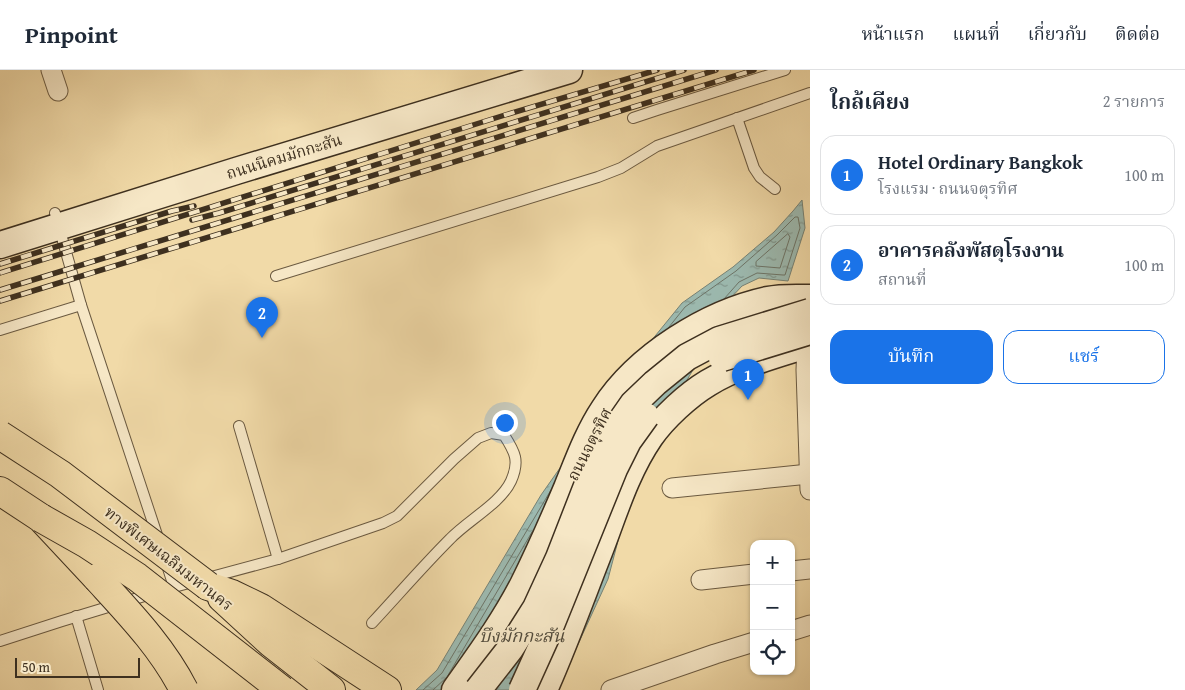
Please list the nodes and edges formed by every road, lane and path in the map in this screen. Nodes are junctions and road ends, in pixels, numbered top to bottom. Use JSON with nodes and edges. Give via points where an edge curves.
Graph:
{"nodes":[{"id":1,"x":52,"y":70,"type":"edge"},
{"id":2,"x":516,"y":70,"type":"edge"},
{"id":3,"x":569,"y":70,"type":"edge"},
{"id":4,"x":786,"y":70,"type":"edge"},
{"id":5,"x":58,"y":91,"type":"dead end"},
{"id":6,"x":810,"y":93,"type":"edge"},
{"id":7,"x":633,"y":118,"type":"dead end"},
{"id":8,"x":737,"y":118,"type":"junction"},
{"id":9,"x":775,"y":189,"type":"dead end"},
{"id":10,"x":57,"y":220,"type":"junction"},
{"id":11,"x":0,"y":229,"type":"edge"},
{"id":12,"x":0,"y":244,"type":"edge"},
{"id":13,"x":276,"y":276,"type":"dead end"},
{"id":14,"x":810,"y":298,"type":"edge"},
{"id":15,"x":81,"y":305,"type":"junction"},
{"id":16,"x":734,"y":310,"type":"junction"},
{"id":17,"x":810,"y":312,"type":"edge"},
{"id":18,"x":0,"y":330,"type":"edge"},
{"id":19,"x":809,"y":340,"type":"edge"},
{"id":20,"x":768,"y":358,"type":"junction"},
{"id":21,"x":239,"y":426,"type":"dead end"},
{"id":22,"x":0,"y":435,"type":"edge"},
{"id":23,"x":810,"y":482,"type":"edge"},
{"id":24,"x":672,"y":488,"type":"dead end"},
{"id":25,"x":0,"y":491,"type":"edge"},
{"id":26,"x":41,"y":518,"type":"junction"},
{"id":27,"x":278,"y":559,"type":"junction"},
{"id":28,"x":810,"y":569,"type":"edge"},
{"id":29,"x":795,"y":570,"type":"edge"},
{"id":30,"x":750,"y":574,"type":"edge"},
{"id":31,"x":701,"y":580,"type":"dead end"},
{"id":32,"x":208,"y":586,"type":"junction"},
{"id":33,"x":174,"y":587,"type":"junction"},
{"id":34,"x":76,"y":616,"type":"junction"},
{"id":35,"x":372,"y":623,"type":"dead end"},
{"id":36,"x":810,"y":625,"type":"edge"},
{"id":37,"x":794,"y":630,"type":"edge"},
{"id":38,"x":0,"y":641,"type":"edge"},
{"id":39,"x":750,"y":643,"type":"edge"},
{"id":40,"x":98,"y":690,"type":"edge"},
{"id":41,"x":184,"y":690,"type":"edge"},
{"id":42,"x":282,"y":690,"type":"edge"},
{"id":43,"x":331,"y":690,"type":"edge"},
{"id":44,"x":387,"y":690,"type":"edge"},
{"id":45,"x":455,"y":690,"type":"edge"},
{"id":46,"x":478,"y":690,"type":"edge"},
{"id":47,"x":522,"y":690,"type":"edge"},
{"id":48,"x":544,"y":690,"type":"edge"},
{"id":49,"x":611,"y":690,"type":"edge"}],
"edges":[{"from":1,"to":5,"type":"street"},
{"from":2,"to":10,"type":"main road","name":"ถนนนิคมมักกะสัน","via":[[350,119]]},
{"from":3,"to":10,"type":"main road","name":"ถนนนิคมมักกะสัน"},
{"from":4,"to":7,"type":"lane"},
{"from":6,"to":8,"type":"lane"},
{"from":8,"to":9,"type":"lane","via":[[754,168]]},
{"from":8,"to":13,"type":"lane","via":[[657,146],[621,168],[598,177]]},
{"from":10,"to":11,"type":"main road","name":"ถนนนิคมมักกะสัน"},
{"from":10,"to":12,"type":"main road","name":"ถนนนิคมมักกะสัน"},
{"from":10,"to":15,"type":"lane"},
{"from":14,"to":16,"type":"main road","name":"ถนนจตุรทิศ","via":[[769,300]]},
{"from":15,"to":18,"type":"lane"},
{"from":15,"to":33,"type":"lane"},
{"from":16,"to":20,"type":"main road","via":[[760,312],[771,319],[777,328],[777,339]]},
{"from":16,"to":45,"type":"main road","name":"ถนนจตุรทิศ","via":[[689,332],[650,359],[627,380],[605,408],[522,586]]},
{"from":17,"to":46,"type":"main road","name":"ถนนจตุรทิศ","bridge":true,"via":[[719,340],[687,357],[633,404],[610,437],[589,481],[536,608]]},
{"from":19,"to":20,"type":"main road"},
{"from":19,"to":23,"type":"street","via":[[806,370]]},
{"from":19,"to":47,"type":"main road","name":"ถนนจตุรทิศ","bridge":true,"via":[[724,357],[697,371],[648,413],[628,441],[614,470]]},
{"from":20,"to":48,"type":"main road","via":[[731,370],[706,384],[677,406],[650,437],[620,496]]},
{"from":21,"to":27,"type":"lane"},
{"from":22,"to":32,"type":"highway","name":"ทางพิเศษเฉลิมมหานคร","bridge":true,"via":[[67,479]]},
{"from":23,"to":24,"type":"street"},
{"from":25,"to":26,"type":"highway"},
{"from":26,"to":41,"type":"highway","bridge":true,"via":[[142,626]]},
{"from":26,"to":42,"type":"highway","bridge":true,"via":[[137,577]]},
{"from":27,"to":33,"type":"lane"},
{"from":27,"to":35,"type":"lane","via":[[397,516],[478,438],[491,433],[504,435],[514,450],[516,466],[510,483],[498,498],[451,538]]},
{"from":28,"to":29,"type":"street"},
{"from":30,"to":31,"type":"street"},
{"from":32,"to":43,"type":"highway","name":"ทางพิเศษเฉลิมมหานคร","via":[[271,643]]},
{"from":32,"to":44,"type":"highway","via":[[261,608]]},
{"from":33,"to":34,"type":"lane"},
{"from":34,"to":38,"type":"lane"},
{"from":34,"to":40,"type":"lane"},
{"from":36,"to":37,"type":"street"},
{"from":39,"to":49,"type":"street"}]}
